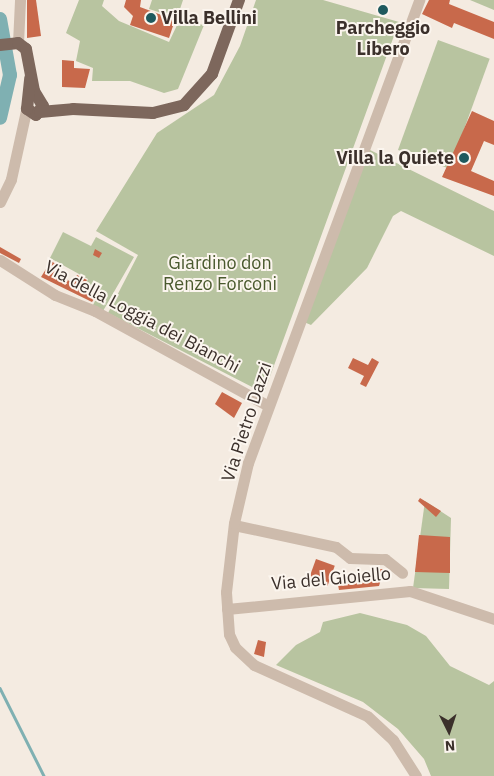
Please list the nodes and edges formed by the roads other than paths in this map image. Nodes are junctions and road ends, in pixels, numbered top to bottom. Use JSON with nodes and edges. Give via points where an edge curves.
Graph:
{"nodes":[{"id":1,"x":20,"y":0,"type":"edge"},
{"id":2,"x":239,"y":0,"type":"edge"},
{"id":3,"x":419,"y":0,"type":"edge"},
{"id":4,"x":17,"y":43,"type":"junction"},
{"id":5,"x":0,"y":45,"type":"edge"},
{"id":6,"x":35,"y":106,"type":"junction"},
{"id":7,"x":0,"y":202,"type":"edge"},
{"id":8,"x":0,"y":260,"type":"edge"},
{"id":9,"x":267,"y":405,"type":"junction"},
{"id":10,"x":234,"y":525,"type":"junction"},
{"id":11,"x":402,"y":573,"type":"dead end"},
{"id":12,"x":227,"y":609,"type":"junction"},
{"id":13,"x":494,"y":619,"type":"edge"},
{"id":14,"x":416,"y":776,"type":"edge"}],
"edges":[{"from":1,"to":4,"type":"street"},
{"from":2,"to":6,"type":"main road","via":[[212,74],[188,103],[153,113]]},
{"from":3,"to":9,"type":"street","name":"Via Pietro Dazzi"},
{"from":4,"to":5,"type":"main road"},
{"from":4,"to":6,"type":"main road","via":[[26,50]]},
{"from":6,"to":7,"type":"street","via":[[18,142]]},
{"from":8,"to":9,"type":"street","name":"Via della Loggia dei Bianchi","via":[[55,295],[95,311]]},
{"from":9,"to":10,"type":"street","name":"Via Pietro Dazzi"},
{"from":10,"to":11,"type":"street","via":[[336,547],[350,558],[385,559]]},
{"from":10,"to":12,"type":"street","name":"Via Pietro Dazzi"},
{"from":12,"to":13,"type":"street","name":"Via del Gioiello","via":[[410,591]]},
{"from":12,"to":14,"type":"street","name":"Via Pietro Dazzi","via":[[232,641],[254,665],[367,716],[393,740]]}]}
